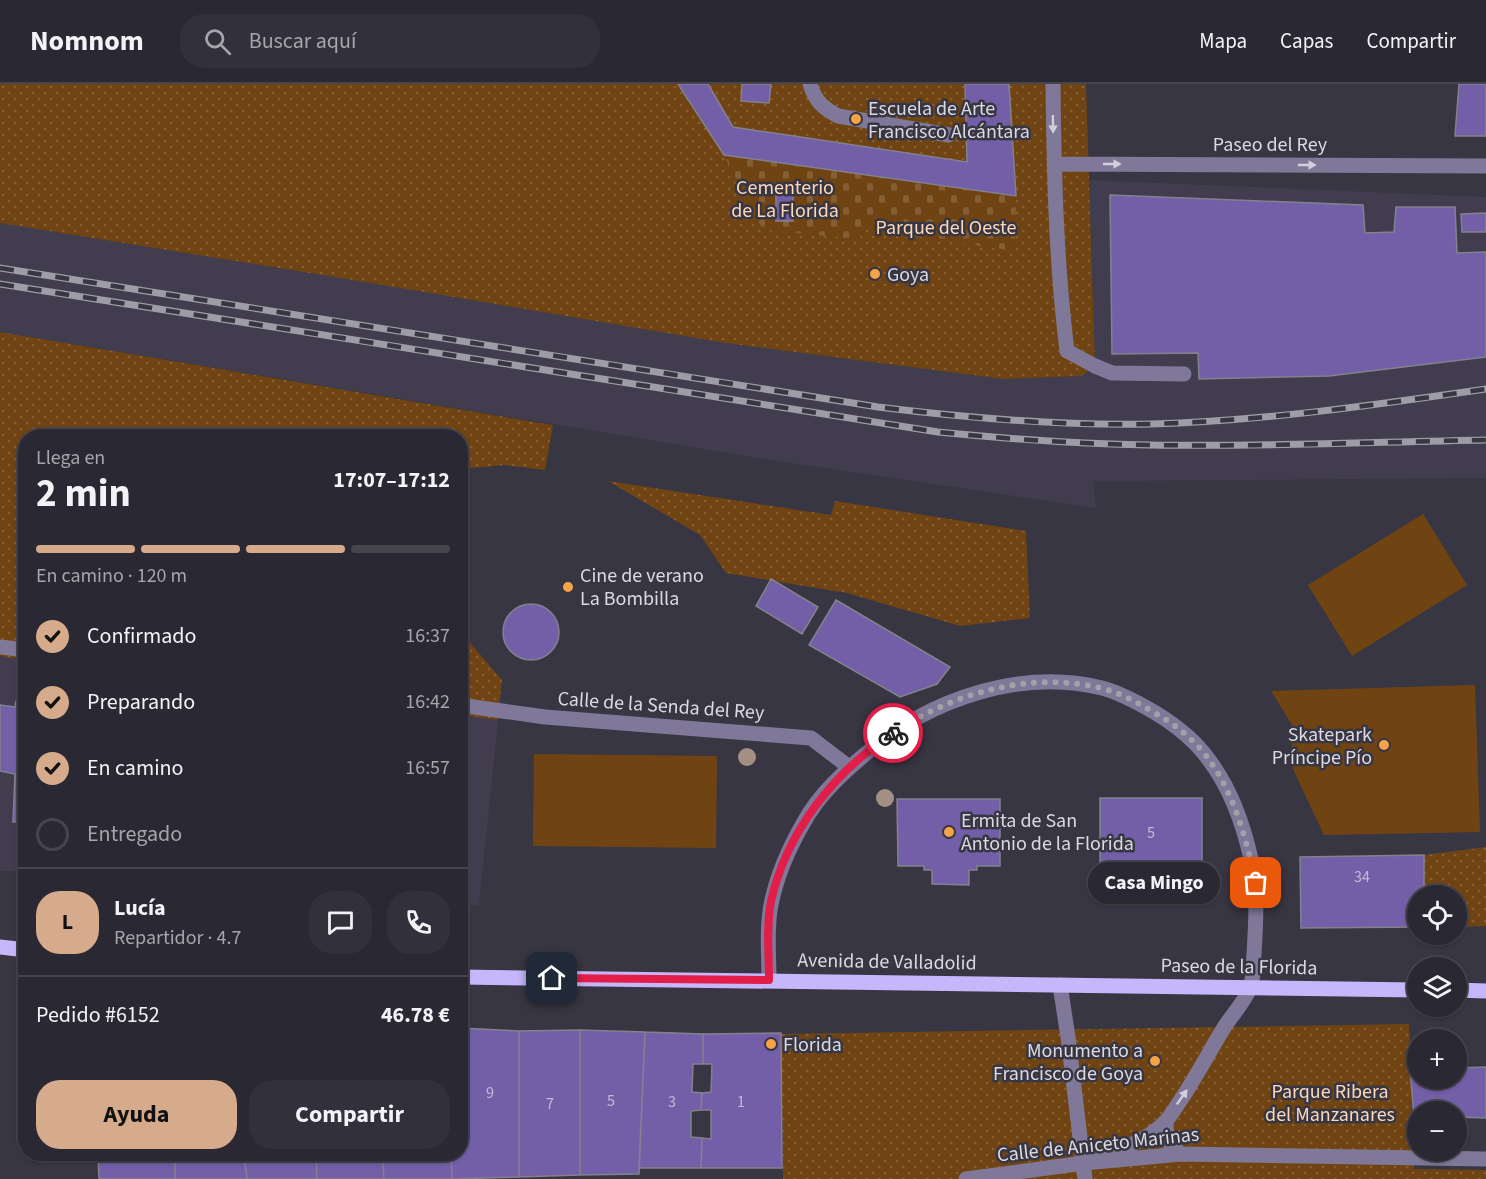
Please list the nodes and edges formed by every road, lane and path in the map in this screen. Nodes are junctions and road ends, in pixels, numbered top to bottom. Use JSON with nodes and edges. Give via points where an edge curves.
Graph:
{"nodes":[{"id":1,"x":810,"y":84,"type":"edge"},
{"id":2,"x":1053,"y":84,"type":"edge"},
{"id":3,"x":949,"y":135,"type":"dead end"},
{"id":4,"x":1054,"y":164,"type":"junction"},
{"id":5,"x":1486,"y":166,"type":"edge"},
{"id":6,"x":1184,"y":374,"type":"dead end"},
{"id":7,"x":0,"y":647,"type":"edge"},
{"id":8,"x":18,"y":649,"type":"edge"},
{"id":9,"x":468,"y":706,"type":"edge"},
{"id":10,"x":849,"y":767,"type":"junction"},
{"id":11,"x":0,"y":947,"type":"edge"},
{"id":12,"x":18,"y":949,"type":"edge"},
{"id":13,"x":468,"y":977,"type":"edge"},
{"id":14,"x":769,"y":980,"type":"junction"},
{"id":15,"x":1060,"y":985,"type":"junction"},
{"id":16,"x":1250,"y":988,"type":"junction"},
{"id":17,"x":1407,"y":990,"type":"edge"},
{"id":18,"x":1467,"y":990,"type":"edge"},
{"id":19,"x":1486,"y":991,"type":"edge"},
{"id":20,"x":1165,"y":1122,"type":"junction"},
{"id":21,"x":1181,"y":1154,"type":"junction"},
{"id":22,"x":1486,"y":1159,"type":"edge"},
{"id":23,"x":1084,"y":1163,"type":"junction"},
{"id":24,"x":966,"y":1179,"type":"edge"},
{"id":25,"x":1086,"y":1179,"type":"edge"}],
"edges":[{"from":1,"to":3,"type":"street","via":[[815,99],[838,116]]},
{"from":2,"to":4,"type":"street","one_way":true},
{"from":4,"to":5,"type":"street","name":"Paseo del Rey","one_way":true},
{"from":4,"to":6,"type":"street","via":[[1060,294],[1067,351],[1112,373]]},
{"from":7,"to":8,"type":"street"},
{"from":9,"to":10,"type":"street","name":"Calle de la Senda del Rey","via":[[545,717],[812,738]]},
{"from":10,"to":14,"type":"street","via":[[805,819],[791,846],[771,902]]},
{"from":10,"to":16,"type":"street","via":[[924,714],[994,689],[1058,683],[1101,688],[1141,704],[1179,729],[1209,759],[1235,805],[1256,883]]},
{"from":11,"to":12,"type":"main road"},
{"from":13,"to":14,"type":"main road","name":"Avenida de Valladolid"},
{"from":14,"to":15,"type":"main road","name":"Avenida de Valladolid"},
{"from":15,"to":16,"type":"main road","name":"Paseo de la Florida"},
{"from":15,"to":23,"type":"street"},
{"from":16,"to":17,"type":"main road","name":"Paseo de la Florida"},
{"from":20,"to":16,"type":"street","one_way":true},
{"from":18,"to":19,"type":"main road"},
{"from":20,"to":21,"type":"street","via":[[1169,1143]]},
{"from":20,"to":23,"type":"street","via":[[1131,1146]]},
{"from":21,"to":22,"type":"street","name":"Calle de Aniceto Marinas"},
{"from":21,"to":23,"type":"street","name":"Calle de Aniceto Marinas"},
{"from":23,"to":24,"type":"street","name":"Calle de Aniceto Marinas"},
{"from":23,"to":25,"type":"street"}]}
